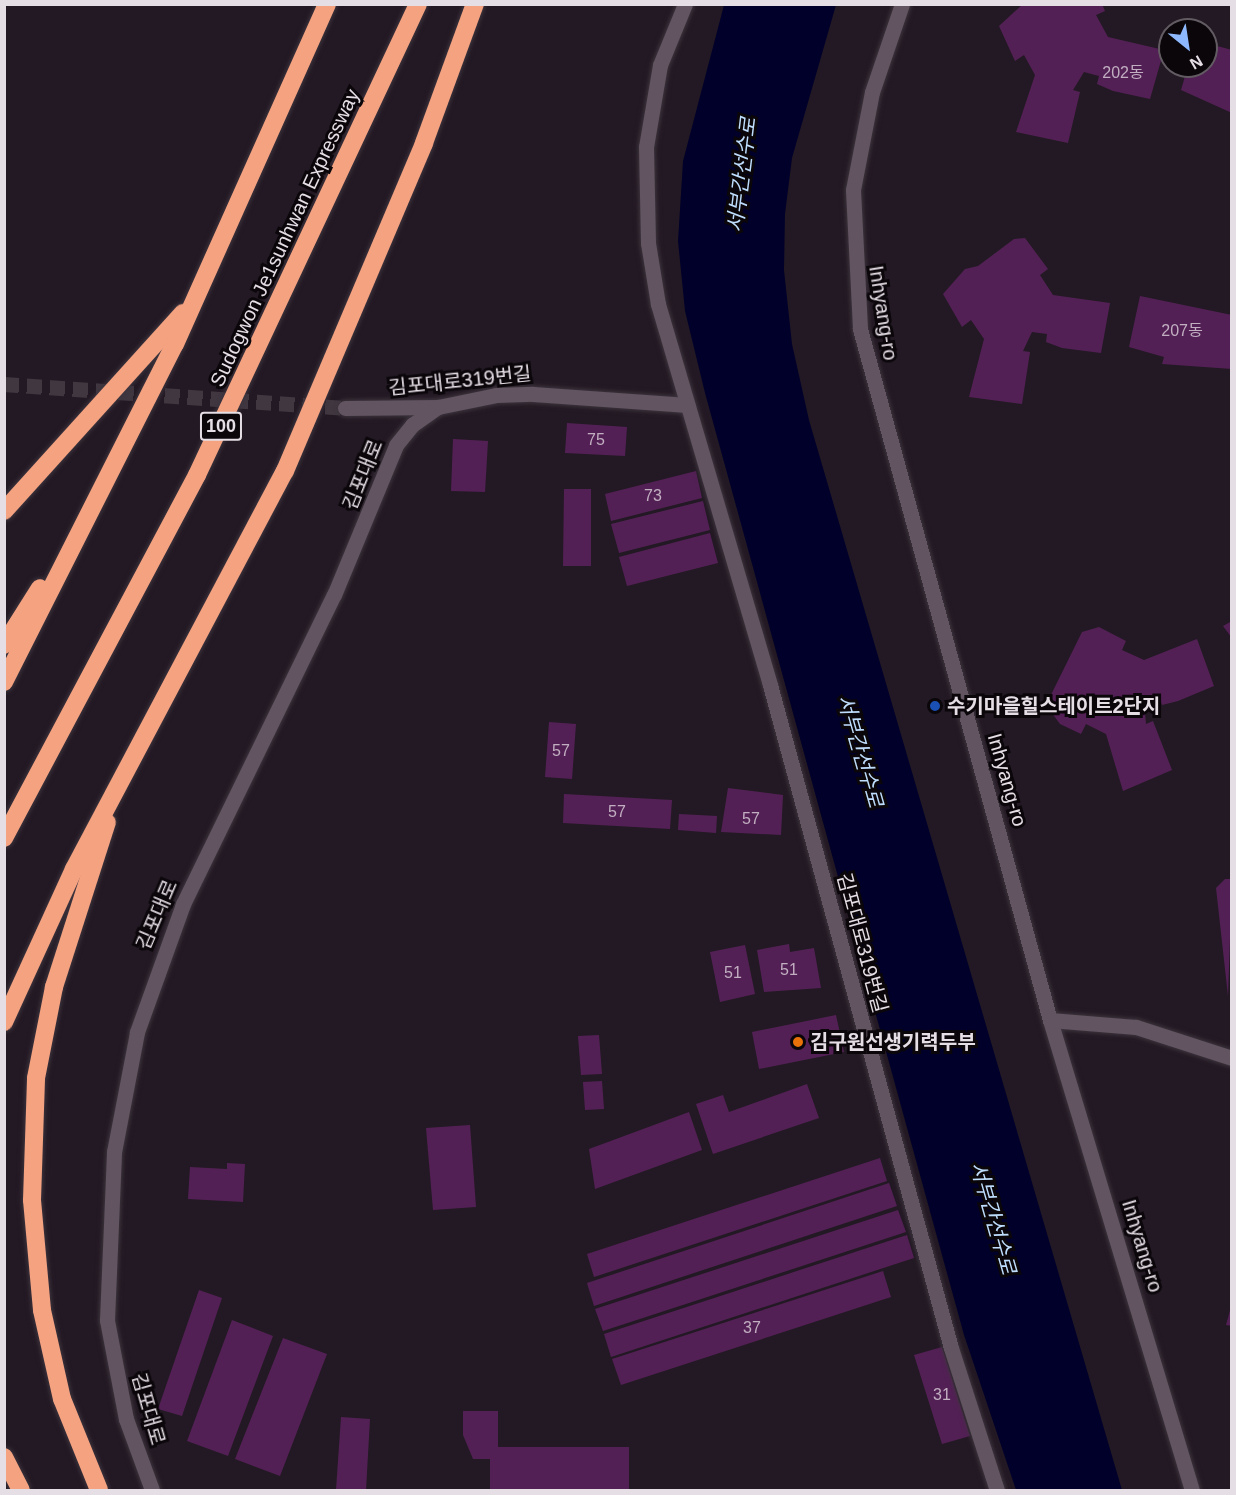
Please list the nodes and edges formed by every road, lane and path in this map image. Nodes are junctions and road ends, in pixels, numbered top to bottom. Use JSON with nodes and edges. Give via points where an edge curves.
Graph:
{"nodes":[{"id":1,"x":327,"y":4,"type":"edge"},
{"id":2,"x":418,"y":4,"type":"edge"},
{"id":3,"x":475,"y":4,"type":"edge"},
{"id":4,"x":685,"y":4,"type":"edge"},
{"id":5,"x":902,"y":4,"type":"edge"},
{"id":6,"x":194,"y":301,"type":"junction"},
{"id":7,"x":688,"y":405,"type":"junction"},
{"id":8,"x":438,"y":407,"type":"junction"},
{"id":9,"x":345,"y":408,"type":"tunnel mouth"},
{"id":10,"x":101,"y":490,"type":"junction"},
{"id":11,"x":4,"y":512,"type":"edge"},
{"id":12,"x":4,"y":645,"type":"edge"},
{"id":13,"x":4,"y":682,"type":"edge"},
{"id":14,"x":120,"y":783,"type":"junction"},
{"id":15,"x":4,"y":838,"type":"edge"},
{"id":16,"x":1050,"y":1020,"type":"junction"},
{"id":17,"x":4,"y":1022,"type":"edge"},
{"id":18,"x":1232,"y":1059,"type":"edge"},
{"id":19,"x":4,"y":1457,"type":"edge"},
{"id":20,"x":21,"y":1491,"type":"edge"},
{"id":21,"x":99,"y":1491,"type":"edge"},
{"id":22,"x":152,"y":1491,"type":"edge"},
{"id":23,"x":997,"y":1491,"type":"edge"},
{"id":24,"x":1192,"y":1491,"type":"edge"}],
"edges":[{"from":1,"to":6,"type":"highway"},
{"from":2,"to":15,"type":"highway","name":"Sudogwon Je1sunhwan Expressway","number":"100","via":[[197,475]]},
{"from":3,"to":14,"type":"highway","via":[[424,143],[285,471]]},
{"from":4,"to":7,"type":"street","name":"김포대로319번길","via":[[652,98],[645,200],[658,304]]},
{"from":5,"to":16,"type":"street","name":"Inhyang-ro","via":[[872,92],[854,190],[860,329]]},
{"from":6,"to":10,"type":"highway"},
{"from":6,"to":11,"type":"highway"},
{"from":7,"to":8,"type":"street","name":"김포대로319번길","via":[[496,394]]},
{"from":7,"to":23,"type":"street","name":"김포대로319번길","via":[[770,685],[951,1348]]},
{"from":8,"to":9,"type":"street","name":"김포대로319번길"},
{"from":8,"to":22,"type":"street","name":"김포대로","via":[[412,425],[396,445],[334,595],[183,904],[137,1032],[114,1152],[106,1288],[113,1361]]},
{"from":10,"to":12,"type":"highway"},
{"from":10,"to":13,"type":"highway"},
{"from":14,"to":17,"type":"highway","via":[[74,868]]},
{"from":14,"to":21,"type":"highway","via":[[54,987],[36,1078],[32,1200],[42,1310],[62,1400]]},
{"from":16,"to":18,"type":"street","via":[[1094,1019],[1136,1027]]},
{"from":16,"to":24,"type":"street","name":"Inhyang-ro"},
{"from":19,"to":20,"type":"highway"}]}
